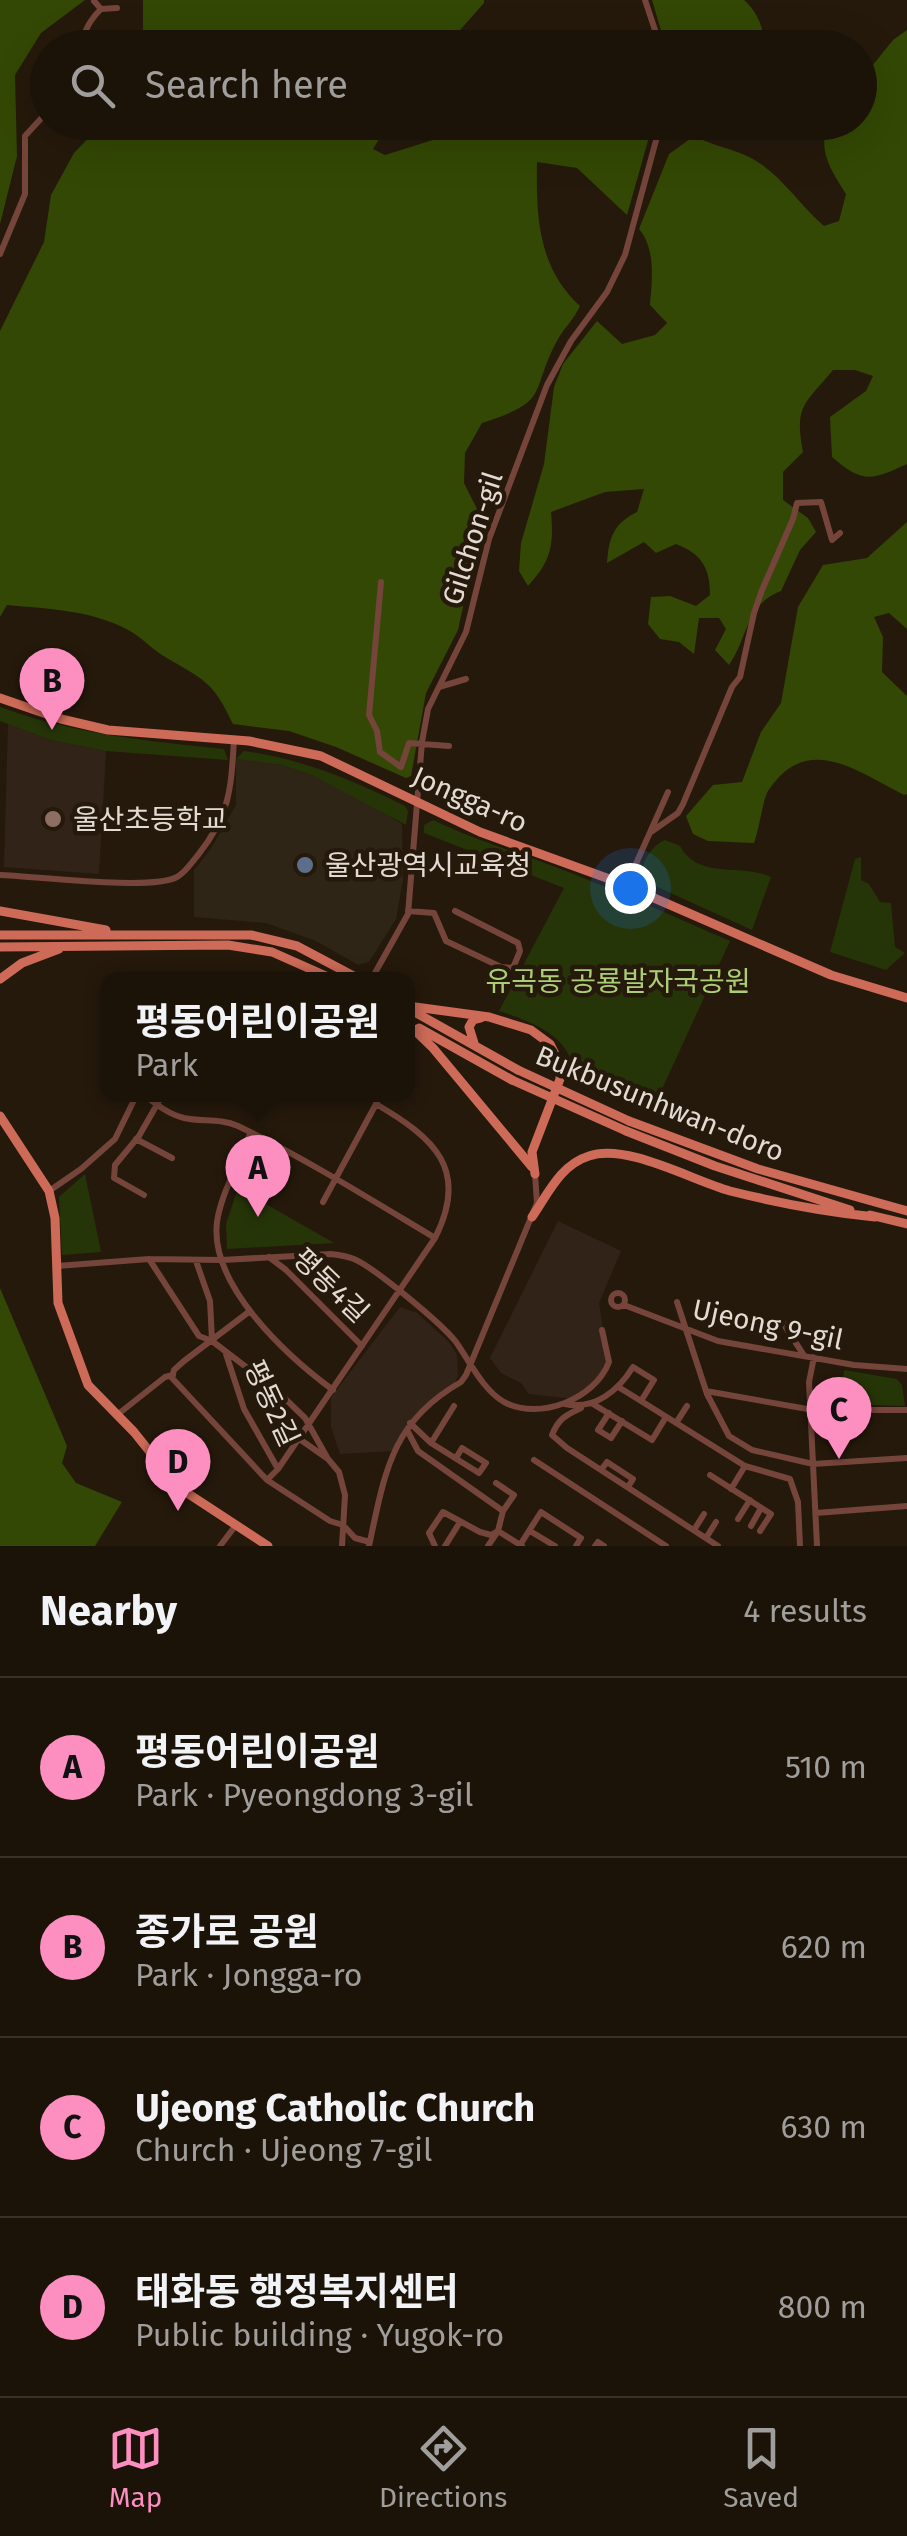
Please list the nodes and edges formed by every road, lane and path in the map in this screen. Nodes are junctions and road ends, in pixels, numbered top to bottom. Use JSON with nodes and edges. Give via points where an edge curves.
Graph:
{"nodes":[{"id":1,"x":644,"y":0,"type":"edge"},
{"id":2,"x":94,"y":1,"type":"edge"},
{"id":3,"x":117,"y":8,"type":"dead end"},
{"id":4,"x":101,"y":9,"type":"junction"},
{"id":5,"x":85,"y":30,"type":"edge"},
{"id":6,"x":655,"y":30,"type":"edge"},
{"id":7,"x":30,"y":131,"type":"edge"},
{"id":8,"x":656,"y":140,"type":"edge"},
{"id":9,"x":0,"y":254,"type":"edge"},
{"id":10,"x":840,"y":533,"type":"dead end"},
{"id":11,"x":381,"y":582,"type":"dead end"},
{"id":12,"x":466,"y":679,"type":"dead end"},
{"id":13,"x":437,"y":687,"type":"junction"},
{"id":14,"x":0,"y":698,"type":"edge"},
{"id":15,"x":234,"y":740,"type":"junction"},
{"id":16,"x":422,"y":746,"type":"junction"},
{"id":17,"x":449,"y":746,"type":"dead end"},
{"id":18,"x":668,"y":792,"type":"dead end"},
{"id":19,"x":419,"y":802,"type":"junction"},
{"id":20,"x":121,"y":813,"type":"dead end"},
{"id":21,"x":224,"y":816,"type":"junction"},
{"id":22,"x":652,"y":832,"type":"junction"},
{"id":23,"x":0,"y":875,"type":"edge"},
{"id":24,"x":626,"y":886,"type":"junction"},
{"id":25,"x":408,"y":910,"type":"junction"},
{"id":26,"x":0,"y":911,"type":"edge"},
{"id":27,"x":455,"y":911,"type":"dead end"},
{"id":28,"x":134,"y":934,"type":"junction"},
{"id":29,"x":0,"y":935,"type":"edge"},
{"id":30,"x":71,"y":946,"type":"junction"},
{"id":31,"x":0,"y":947,"type":"edge"},
{"id":32,"x":319,"y":972,"type":"edge"},
{"id":33,"x":347,"y":972,"type":"edge"},
{"id":34,"x":376,"y":972,"type":"edge"},
{"id":35,"x":0,"y":979,"type":"edge"},
{"id":36,"x":907,"y":998,"type":"edge"},
{"id":37,"x":415,"y":1008,"type":"edge"},
{"id":38,"x":415,"y":1011,"type":"edge"},
{"id":39,"x":489,"y":1018,"type":"junction"},
{"id":40,"x":415,"y":1026,"type":"edge"},
{"id":41,"x":415,"y":1030,"type":"edge"},
{"id":42,"x":480,"y":1050,"type":"junction"},
{"id":43,"x":515,"y":1075,"type":"junction"},
{"id":44,"x":136,"y":1102,"type":"edge"},
{"id":45,"x":152,"y":1102,"type":"edge"},
{"id":46,"x":159,"y":1102,"type":"edge"},
{"id":47,"x":376,"y":1104,"type":"joint"},
{"id":48,"x":157,"y":1105,"type":"junction"},
{"id":49,"x":0,"y":1116,"type":"edge"},
{"id":50,"x":628,"y":1126,"type":"junction"},
{"id":51,"x":250,"y":1134,"type":"junction"},
{"id":52,"x":136,"y":1138,"type":"junction"},
{"id":53,"x":172,"y":1158,"type":"dead end"},
{"id":54,"x":536,"y":1174,"type":"junction"},
{"id":55,"x":335,"y":1178,"type":"junction"},
{"id":56,"x":49,"y":1190,"type":"junction"},
{"id":57,"x":144,"y":1195,"type":"dead end"},
{"id":58,"x":322,"y":1202,"type":"dead end"},
{"id":59,"x":907,"y":1211,"type":"edge"},
{"id":60,"x":532,"y":1217,"type":"junction"},
{"id":61,"x":875,"y":1217,"type":"junction"},
{"id":62,"x":907,"y":1224,"type":"edge"},
{"id":63,"x":435,"y":1238,"type":"junction"},
{"id":64,"x":268,"y":1257,"type":"junction"},
{"id":65,"x":149,"y":1259,"type":"junction"},
{"id":66,"x":196,"y":1260,"type":"junction"},
{"id":67,"x":222,"y":1260,"type":"junction"},
{"id":68,"x":56,"y":1266,"type":"junction"},
{"id":69,"x":399,"y":1294,"type":"junction"},
{"id":70,"x":677,"y":1302,"type":"dead end"},
{"id":71,"x":624,"y":1304,"type":"dead end"},
{"id":72,"x":250,"y":1310,"type":"junction"},
{"id":73,"x":782,"y":1323,"type":"dead end"},
{"id":74,"x":602,"y":1330,"type":"dead end"},
{"id":75,"x":689,"y":1332,"type":"junction"},
{"id":76,"x":212,"y":1341,"type":"junction"},
{"id":77,"x":362,"y":1346,"type":"junction"},
{"id":78,"x":226,"y":1354,"type":"junction"},
{"id":79,"x":804,"y":1356,"type":"junction"},
{"id":80,"x":814,"y":1357,"type":"junction"},
{"id":81,"x":471,"y":1363,"type":"junction"},
{"id":82,"x":907,"y":1369,"type":"edge"},
{"id":83,"x":173,"y":1375,"type":"junction"},
{"id":84,"x":620,"y":1388,"type":"junction"},
{"id":85,"x":332,"y":1390,"type":"junction"},
{"id":86,"x":706,"y":1391,"type":"junction"},
{"id":87,"x":260,"y":1398,"type":"dead end"},
{"id":88,"x":641,"y":1401,"type":"junction"},
{"id":89,"x":564,"y":1404,"type":"junction"},
{"id":90,"x":592,"y":1404,"type":"junction"},
{"id":91,"x":454,"y":1406,"type":"dead end"},
{"id":92,"x":687,"y":1406,"type":"dead end"},
{"id":93,"x":581,"y":1408,"type":"junction"},
{"id":94,"x":810,"y":1409,"type":"junction"},
{"id":95,"x":907,"y":1410,"type":"edge"},
{"id":96,"x":609,"y":1413,"type":"junction"},
{"id":97,"x":117,"y":1415,"type":"junction"},
{"id":98,"x":666,"y":1417,"type":"junction"},
{"id":99,"x":622,"y":1421,"type":"junction"},
{"id":100,"x":308,"y":1423,"type":"junction"},
{"id":101,"x":676,"y":1423,"type":"junction"},
{"id":102,"x":408,"y":1426,"type":"junction"},
{"id":103,"x":298,"y":1438,"type":"junction"},
{"id":104,"x":431,"y":1443,"type":"junction"},
{"id":105,"x":456,"y":1458,"type":"junction"},
{"id":106,"x":907,"y":1458,"type":"edge"},
{"id":107,"x":328,"y":1459,"type":"junction"},
{"id":108,"x":534,"y":1460,"type":"dead end"},
{"id":109,"x":812,"y":1464,"type":"junction"},
{"id":110,"x":745,"y":1466,"type":"junction"},
{"id":111,"x":278,"y":1469,"type":"junction"},
{"id":112,"x":710,"y":1475,"type":"dead end"},
{"id":113,"x":267,"y":1480,"type":"junction"},
{"id":114,"x":496,"y":1483,"type":"dead end"},
{"id":115,"x":731,"y":1489,"type":"junction"},
{"id":116,"x":750,"y":1500,"type":"junction"},
{"id":117,"x":907,"y":1506,"type":"edge"},
{"id":118,"x":761,"y":1508,"type":"junction"},
{"id":119,"x":503,"y":1511,"type":"junction"},
{"id":120,"x":816,"y":1512,"type":"junction"},
{"id":121,"x":704,"y":1514,"type":"dead end"},
{"id":122,"x":738,"y":1519,"type":"dead end"},
{"id":123,"x":460,"y":1522,"type":"junction"},
{"id":124,"x":716,"y":1522,"type":"dead end"},
{"id":125,"x":236,"y":1525,"type":"junction"},
{"id":126,"x":343,"y":1525,"type":"junction"},
{"id":127,"x":751,"y":1526,"type":"dead end"},
{"id":128,"x":530,"y":1530,"type":"junction"},
{"id":129,"x":694,"y":1530,"type":"junction"},
{"id":130,"x":498,"y":1531,"type":"junction"},
{"id":131,"x":760,"y":1531,"type":"dead end"},
{"id":132,"x":355,"y":1538,"type":"junction"},
{"id":133,"x":706,"y":1538,"type":"junction"},
{"id":134,"x":369,"y":1544,"type":"edge"},
{"id":135,"x":220,"y":1546,"type":"edge"},
{"id":136,"x":268,"y":1546,"type":"edge"},
{"id":137,"x":344,"y":1546,"type":"edge"},
{"id":138,"x":436,"y":1546,"type":"edge"},
{"id":139,"x":446,"y":1546,"type":"edge"},
{"id":140,"x":488,"y":1546,"type":"edge"},
{"id":141,"x":521,"y":1546,"type":"edge"},
{"id":142,"x":555,"y":1546,"type":"edge"},
{"id":143,"x":576,"y":1546,"type":"edge"},
{"id":144,"x":595,"y":1546,"type":"edge"},
{"id":145,"x":604,"y":1546,"type":"edge"},
{"id":146,"x":666,"y":1546,"type":"edge"},
{"id":147,"x":718,"y":1546,"type":"edge"},
{"id":148,"x":800,"y":1546,"type":"edge"},
{"id":149,"x":817,"y":1546,"type":"edge"}],
"edges":[{"from":1,"to":6,"type":"street"},
{"from":2,"to":4,"type":"street"},
{"from":3,"to":4,"type":"street"},
{"from":4,"to":5,"type":"street"},
{"from":7,"to":9,"type":"street","via":[[25,194]]},
{"from":8,"to":13,"type":"street","name":"Gilchon-gil","via":[[625,255],[547,385],[489,539],[466,632]]},
{"from":10,"to":22,"type":"street","via":[[832,540],[821,502],[796,503],[754,613],[740,677],[678,813]]},
{"from":11,"to":16,"type":"street","via":[[369,715],[380,752],[398,766],[405,764],[409,743]]},
{"from":12,"to":13,"type":"street"},
{"from":13,"to":16,"type":"street","name":"Gilchon-gil"},
{"from":14,"to":15,"type":"main road","name":"Jongga-ro","via":[[108,730]]},
{"from":15,"to":19,"type":"main road","name":"Jongga-ro","via":[[321,756]]},
{"from":15,"to":21,"type":"street"},
{"from":16,"to":17,"type":"street"},
{"from":16,"to":19,"type":"street","name":"Gilchon-gil"},
{"from":18,"to":22,"type":"street"},
{"from":19,"to":24,"type":"main road","name":"Jongga-ro"},
{"from":19,"to":25,"type":"street","name":"Gilchon-gil"},
{"from":20,"to":21,"type":"street"},
{"from":21,"to":23,"type":"street","via":[[178,877],[97,882]]},
{"from":22,"to":24,"type":"street"},
{"from":24,"to":36,"type":"main road","name":"Jongga-ro","via":[[831,976]]},
{"from":25,"to":27,"type":"street","via":[[434,913],[446,941],[512,968],[518,943]]},
{"from":25,"to":34,"type":"street","name":"Gilchon-gil"},
{"from":26,"to":28,"type":"main road"},
{"from":28,"to":29,"type":"main road"},
{"from":28,"to":33,"type":"main road","via":[[274,939]]},
{"from":30,"to":31,"type":"main road"},
{"from":30,"to":32,"type":"main road","via":[[249,947]]},
{"from":30,"to":35,"type":"main road","via":[[22,963]]},
{"from":37,"to":39,"type":"main road"},
{"from":38,"to":42,"type":"main road","name":"Bukbusunhwan-doro"},
{"from":39,"to":42,"type":"main road","via":[[468,1027]]},
{"from":39,"to":54,"type":"main road","via":[[538,1034],[560,1064],[556,1098],[532,1152]]},
{"from":40,"to":43,"type":"main road","name":"Bukbusunhwan-doro"},
{"from":41,"to":54,"type":"main road"},
{"from":42,"to":43,"type":"main road","name":"Bukbusunhwan-doro"},
{"from":43,"to":50,"type":"main road","name":"Bukbusunhwan-doro","bridge":true},
{"from":44,"to":56,"type":"street","via":[[115,1139]]},
{"from":45,"to":48,"type":"street"},
{"from":46,"to":48,"type":"street"},
{"from":47,"to":55,"type":"street"},
{"from":47,"to":63,"type":"street","name":"평동4길","via":[[411,1124],[443,1161],[450,1195]]},
{"from":48,"to":51,"type":"street"},
{"from":48,"to":52,"type":"street"},
{"from":49,"to":56,"type":"main road"},
{"from":50,"to":59,"type":"main road","name":"Bukbusunhwan-doro"},
{"from":50,"to":61,"type":"main road","name":"Bukbusunhwan-doro","via":[[728,1171]]},
{"from":51,"to":55,"type":"street"},
{"from":51,"to":67,"type":"street","via":[[217,1224]]},
{"from":52,"to":53,"type":"street"},
{"from":52,"to":57,"type":"street","via":[[114,1165],[114,1178]]},
{"from":54,"to":60,"type":"street"},
{"from":55,"to":58,"type":"street"},
{"from":55,"to":63,"type":"street"},
{"from":56,"to":68,"type":"main road"},
{"from":60,"to":61,"type":"main road","via":[[566,1168],[605,1152],[726,1190]]},
{"from":60,"to":81,"type":"street"},
{"from":61,"to":62,"type":"main road","name":"Bukbusunhwan-doro"},
{"from":63,"to":69,"type":"street","name":"평동4길"},
{"from":64,"to":67,"type":"street"},
{"from":64,"to":69,"type":"street","via":[[346,1256]]},
{"from":64,"to":77,"type":"street","name":"평동4길"},
{"from":65,"to":66,"type":"street"},
{"from":65,"to":68,"type":"street"},
{"from":65,"to":76,"type":"street","name":"평동2길","via":[[188,1322]]},
{"from":66,"to":67,"type":"street"},
{"from":66,"to":76,"type":"street","name":"평동2길","via":[[210,1300]]},
{"from":67,"to":72,"type":"street"},
{"from":68,"to":97,"type":"main road","via":[[58,1303],[79,1364],[88,1385]]},
{"from":69,"to":77,"type":"street","name":"평동4길"},
{"from":69,"to":81,"type":"street","via":[[443,1327]]},
{"from":70,"to":75,"type":"street"},
{"from":71,"to":75,"type":"street","name":"Ujeong 9-gil"},
{"from":72,"to":76,"type":"street"},
{"from":72,"to":85,"type":"street"},
{"from":73,"to":79,"type":"street"},
{"from":74,"to":89,"type":"street","via":[[608,1367]]},
{"from":75,"to":79,"type":"street","name":"Ujeong 9-gil"},
{"from":75,"to":86,"type":"street"},
{"from":76,"to":78,"type":"street","name":"평동2길"},
{"from":76,"to":83,"type":"street"},
{"from":77,"to":85,"type":"street","name":"평동4길"},
{"from":78,"to":100,"type":"street","name":"평동2길"},
{"from":78,"to":111,"type":"street","name":"평동2길","via":[[244,1409]]},
{"from":79,"to":80,"type":"street","name":"Ujeong 9-gil"},
{"from":80,"to":82,"type":"street","name":"Ujeong 9-gil"},
{"from":80,"to":94,"type":"street"},
{"from":81,"to":89,"type":"street","via":[[505,1402],[528,1408]]},
{"from":81,"to":102,"type":"street","via":[[461,1382]]},
{"from":83,"to":97,"type":"street"},
{"from":83,"to":113,"type":"street"},
{"from":84,"to":88,"type":"street"},
{"from":84,"to":88,"type":"street","via":[[633,1367],[654,1380]]},
{"from":84,"to":90,"type":"street"},
{"from":85,"to":100,"type":"street","name":"평동4길"},
{"from":86,"to":94,"type":"street"},
{"from":86,"to":109,"type":"street","via":[[728,1436],[752,1450]]},
{"from":87,"to":103,"type":"street","name":"평동2길"},
{"from":88,"to":98,"type":"street"},
{"from":89,"to":93,"type":"street"},
{"from":90,"to":93,"type":"street"},
{"from":90,"to":96,"type":"street"},
{"from":91,"to":104,"type":"street"},
{"from":92,"to":101,"type":"street"},
{"from":93,"to":129,"type":"street","via":[[556,1423],[552,1435]]},
{"from":94,"to":95,"type":"street"},
{"from":94,"to":109,"type":"street"},
{"from":96,"to":99,"type":"street"},
{"from":96,"to":99,"type":"street","via":[[598,1430],[611,1438]]},
{"from":97,"to":125,"type":"main road","via":[[178,1487]]},
{"from":98,"to":99,"type":"street","via":[[652,1440]]},
{"from":98,"to":101,"type":"street"},
{"from":100,"to":103,"type":"street","name":"평동4길"},
{"from":100,"to":107,"type":"street","name":"평동2길"},
{"from":101,"to":110,"type":"street"},
{"from":102,"to":104,"type":"street"},
{"from":102,"to":119,"type":"street","via":[[418,1451]]},
{"from":102,"to":134,"type":"street","via":[[394,1451]]},
{"from":103,"to":107,"type":"street","name":"평동2길"},
{"from":103,"to":111,"type":"street","name":"평동4길"},
{"from":104,"to":105,"type":"street"},
{"from":105,"to":105,"type":"street","via":[[479,1473],[486,1463],[462,1448]]},
{"from":106,"to":109,"type":"street"},
{"from":107,"to":126,"type":"street","name":"평동2길","via":[[343,1485]]},
{"from":108,"to":146,"type":"street"},
{"from":109,"to":120,"type":"street"},
{"from":110,"to":115,"type":"street"},
{"from":110,"to":148,"type":"street","via":[[790,1479]]},
{"from":111,"to":113,"type":"street","name":"평동4길"},
{"from":112,"to":115,"type":"street"},
{"from":113,"to":126,"type":"street"},
{"from":114,"to":119,"type":"street","via":[[514,1495]]},
{"from":115,"to":116,"type":"street"},
{"from":116,"to":118,"type":"street"},
{"from":116,"to":122,"type":"street"},
{"from":117,"to":120,"type":"street"},
{"from":118,"to":127,"type":"street"},
{"from":118,"to":131,"type":"street","via":[[771,1514]]},
{"from":119,"to":130,"type":"street"},
{"from":120,"to":149,"type":"street"},
{"from":121,"to":129,"type":"street"},
{"from":123,"to":130,"type":"street","via":[[491,1535]]},
{"from":123,"to":138,"type":"street","via":[[444,1512],[430,1533]]},
{"from":123,"to":139,"type":"street"},
{"from":124,"to":133,"type":"street"},
{"from":125,"to":135,"type":"street"},
{"from":125,"to":136,"type":"main road"},
{"from":126,"to":132,"type":"street"},
{"from":126,"to":137,"type":"street","name":"평동2길"},
{"from":128,"to":141,"type":"street"},
{"from":128,"to":142,"type":"street"},
{"from":128,"to":143,"type":"street","via":[[541,1512],[582,1538]]},
{"from":129,"to":133,"type":"street"},
{"from":130,"to":140,"type":"street"},
{"from":130,"to":141,"type":"street"},
{"from":132,"to":134,"type":"street"},
{"from":132,"to":137,"type":"street"},
{"from":133,"to":147,"type":"street"},
{"from":144,"to":145,"type":"street"}]}
